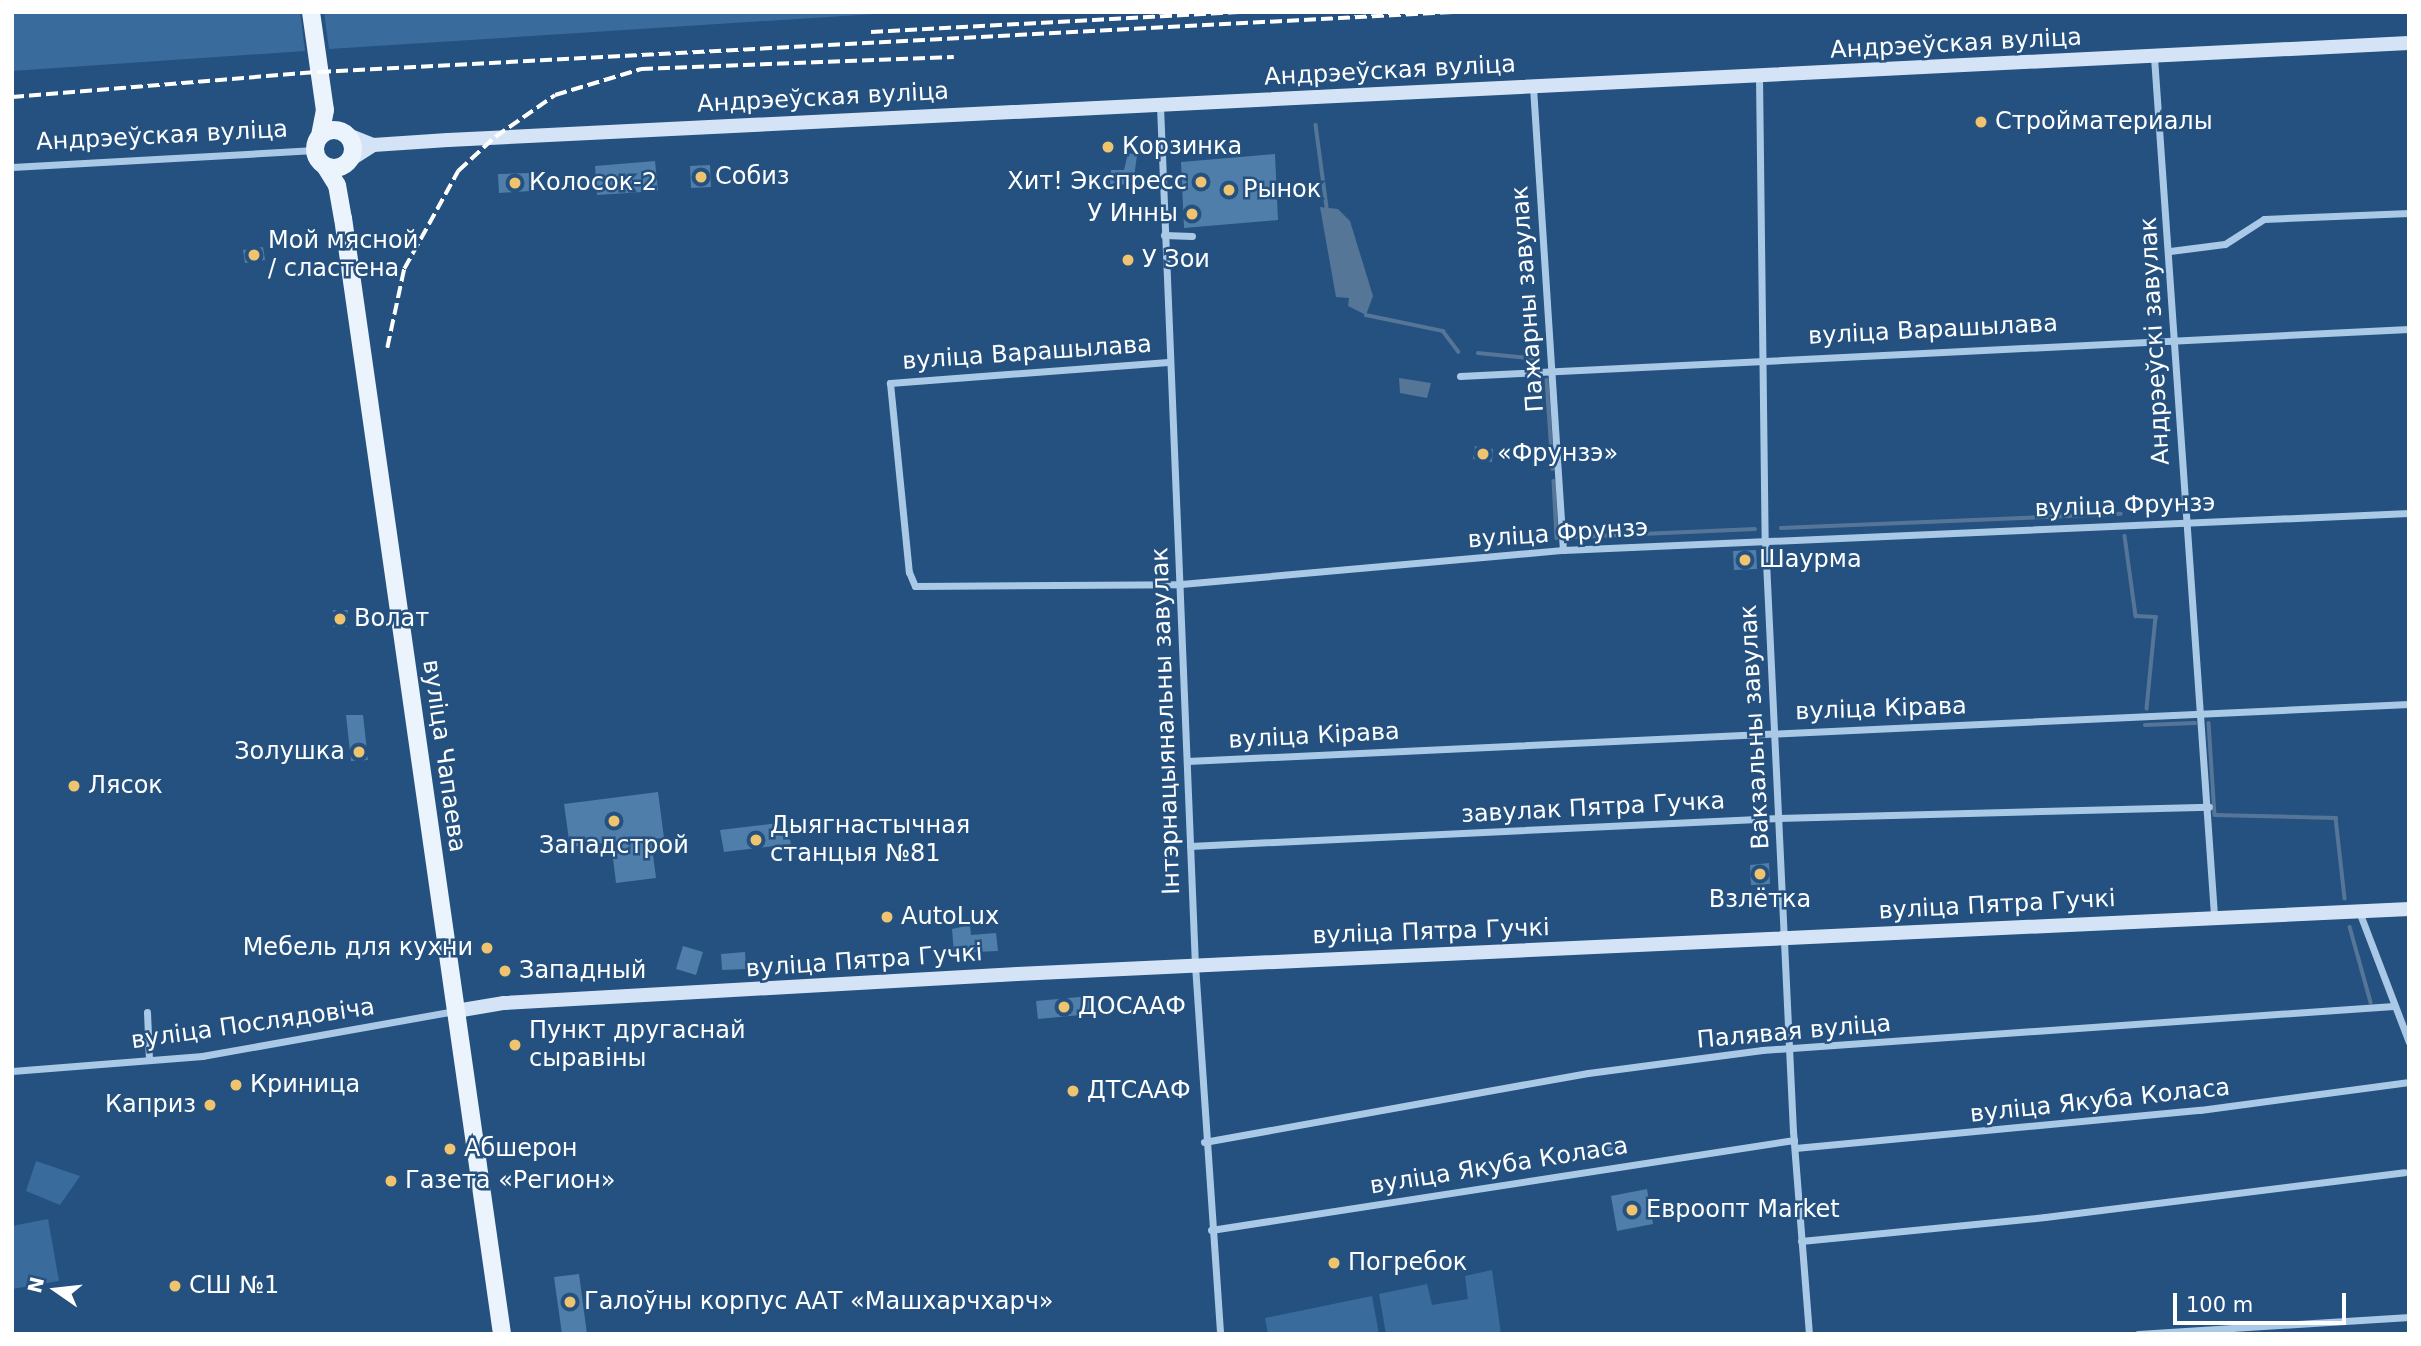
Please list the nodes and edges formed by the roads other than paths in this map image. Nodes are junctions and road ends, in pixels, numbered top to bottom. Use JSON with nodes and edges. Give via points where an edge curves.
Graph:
{"nodes":[{"id":1,"x":311,"y":12,"type":"edge"},
{"id":2,"x":2409,"y":43,"type":"edge"},
{"id":3,"x":2154,"y":57,"type":"junction"},
{"id":4,"x":1759,"y":76,"type":"junction"},
{"id":5,"x":1533,"y":86,"type":"junction"},
{"id":6,"x":1160,"y":106,"type":"junction"},
{"id":7,"x":325,"y":110,"type":"junction"},
{"id":8,"x":345,"y":133,"type":"junction"},
{"id":9,"x":317,"y":143,"type":"junction"},
{"id":10,"x":373,"y":145,"type":"junction"},
{"id":11,"x":348,"y":161,"type":"junction"},
{"id":12,"x":325,"y":166,"type":"junction"},
{"id":13,"x":12,"y":167,"type":"edge"},
{"id":14,"x":337,"y":185,"type":"junction"},
{"id":15,"x":2409,"y":214,"type":"edge"},
{"id":16,"x":1164,"y":235,"type":"junction"},
{"id":17,"x":1192,"y":236,"type":"dead end"},
{"id":18,"x":2170,"y":251,"type":"junction"},
{"id":19,"x":2409,"y":329,"type":"edge"},
{"id":20,"x":2174,"y":338,"type":"junction"},
{"id":21,"x":1762,"y":358,"type":"junction"},
{"id":22,"x":1168,"y":362,"type":"junction"},
{"id":23,"x":1551,"y":368,"type":"junction"},
{"id":24,"x":1460,"y":376,"type":"dead end"},
{"id":25,"x":890,"y":383,"type":"joint"},
{"id":26,"x":2409,"y":513,"type":"edge"},
{"id":27,"x":2185,"y":523,"type":"junction"},
{"id":28,"x":1765,"y":540,"type":"junction"},
{"id":29,"x":1563,"y":551,"type":"junction"},
{"id":30,"x":1181,"y":584,"type":"junction"},
{"id":31,"x":2409,"y":704,"type":"edge"},
{"id":32,"x":2198,"y":716,"type":"junction"},
{"id":33,"x":1775,"y":733,"type":"junction"},
{"id":34,"x":1187,"y":761,"type":"junction"},
{"id":35,"x":2208,"y":807,"type":"junction"},
{"id":36,"x":1778,"y":818,"type":"junction"},
{"id":37,"x":1190,"y":846,"type":"junction"},
{"id":38,"x":2409,"y":909,"type":"edge"},
{"id":39,"x":2360,"y":914,"type":"junction"},
{"id":40,"x":2214,"y":916,"type":"junction"},
{"id":41,"x":1785,"y":940,"type":"junction"},
{"id":42,"x":1195,"y":965,"type":"junction"},
{"id":43,"x":2393,"y":1006,"type":"junction"},
{"id":44,"x":456,"y":1011,"type":"junction"},
{"id":45,"x":147,"y":1012,"type":"dead end"},
{"id":46,"x":2409,"y":1042,"type":"edge"},
{"id":47,"x":1789,"y":1051,"type":"junction"},
{"id":48,"x":149,"y":1060,"type":"junction"},
{"id":49,"x":12,"y":1072,"type":"edge"},
{"id":50,"x":2409,"y":1082,"type":"edge"},
{"id":51,"x":1204,"y":1142,"type":"junction"},
{"id":52,"x":1794,"y":1144,"type":"junction"},
{"id":53,"x":2404,"y":1172,"type":"dead end"},
{"id":54,"x":1211,"y":1230,"type":"junction"},
{"id":55,"x":1801,"y":1241,"type":"junction"},
{"id":56,"x":2409,"y":1317,"type":"edge"},
{"id":57,"x":502,"y":1334,"type":"edge"},
{"id":58,"x":1220,"y":1334,"type":"edge"},
{"id":59,"x":1809,"y":1334,"type":"edge"},
{"id":60,"x":2137,"y":1334,"type":"edge"}],
"edges":[{"from":1,"to":7,"type":"main road"},
{"from":2,"to":3,"type":"main road","name":"Андрэеўская вуліца"},
{"from":3,"to":4,"type":"main road","name":"Андрэеўская вуліца"},
{"from":3,"to":18,"type":"street","name":"Андрэеўскі завулак"},
{"from":4,"to":5,"type":"main road","name":"Андрэеўская вуліца"},
{"from":4,"to":21,"type":"street","name":"Вакзальны завулак"},
{"from":5,"to":6,"type":"main road","name":"Андрэеўская вуліца"},
{"from":5,"to":23,"type":"street","name":"Пажарны завулак"},
{"from":6,"to":10,"type":"main road","name":"Андрэеўская вуліца"},
{"from":6,"to":16,"type":"street","name":"Інтэрнацыянальны завулак"},
{"from":7,"to":8,"type":"main road"},
{"from":7,"to":9,"type":"main road"},
{"from":8,"to":9,"type":"main road"},
{"from":8,"to":10,"type":"main road","name":"Андрэеўская вуліца"},
{"from":8,"to":11,"type":"main road","via":[[353,147]]},
{"from":9,"to":12,"type":"main road","name":"вуліца Чапаева"},
{"from":9,"to":13,"type":"street","name":"Андрэеўская вуліца"},
{"from":10,"to":11,"type":"main road"},
{"from":11,"to":12,"type":"main road"},
{"from":11,"to":14,"type":"main road"},
{"from":12,"to":14,"type":"main road","name":"вуліца Чапаева"},
{"from":14,"to":44,"type":"main road","name":"вуліца Чапаева"},
{"from":15,"to":18,"type":"street","via":[[2264,219],[2225,244]]},
{"from":16,"to":17,"type":"street"},
{"from":16,"to":22,"type":"street","name":"Інтэрнацыянальны завулак"},
{"from":18,"to":20,"type":"street","name":"Андрэеўскі завулак"},
{"from":19,"to":20,"type":"street","name":"вуліца Варашылава"},
{"from":20,"to":21,"type":"street","name":"вуліца Варашылава"},
{"from":20,"to":27,"type":"street","name":"Андрэеўскі завулак"},
{"from":21,"to":23,"type":"street","name":"вуліца Варашылава"},
{"from":21,"to":28,"type":"street","name":"Вакзальны завулак"},
{"from":22,"to":25,"type":"street","name":"вуліца Варашылава"},
{"from":22,"to":30,"type":"street","name":"Інтэрнацыянальны завулак"},
{"from":23,"to":24,"type":"street","name":"вуліца Варашылава"},
{"from":23,"to":29,"type":"street","name":"Пажарны завулак"},
{"from":25,"to":30,"type":"street","name":"вуліца Фрунзэ","via":[[909,572],[915,586]]},
{"from":26,"to":27,"type":"street","name":"вуліца Фрунзэ"},
{"from":27,"to":28,"type":"street","name":"вуліца Фрунзэ"},
{"from":27,"to":32,"type":"street","name":"Андрэеўскі завулак"},
{"from":28,"to":29,"type":"street","name":"вуліца Фрунзэ"},
{"from":28,"to":33,"type":"street","name":"Вакзальны завулак"},
{"from":29,"to":30,"type":"street","name":"вуліца Фрунзэ"},
{"from":30,"to":34,"type":"street","name":"Інтэрнацыянальны завулак"},
{"from":31,"to":32,"type":"street","name":"вуліца Кірава"},
{"from":32,"to":33,"type":"street","name":"вуліца Кірава"},
{"from":32,"to":35,"type":"street","name":"Андрэеўскі завулак"},
{"from":33,"to":34,"type":"street","name":"вуліца Кірава"},
{"from":33,"to":36,"type":"street","name":"Вакзальны завулак"},
{"from":34,"to":37,"type":"street","name":"Інтэрнацыянальны завулак"},
{"from":35,"to":36,"type":"street","name":"завулак Пятра Гучка"},
{"from":35,"to":40,"type":"street","name":"Андрэеўскі завулак"},
{"from":36,"to":37,"type":"street","name":"завулак Пятра Гучка"},
{"from":36,"to":41,"type":"street","name":"Вакзальны завулак"},
{"from":37,"to":42,"type":"street","name":"Інтэрнацыянальны завулак"},
{"from":38,"to":39,"type":"main road","name":"вуліца Пятра Гучкі"},
{"from":39,"to":40,"type":"main road","name":"вуліца Пятра Гучкі"},
{"from":39,"to":43,"type":"street"},
{"from":40,"to":41,"type":"main road","name":"вуліца Пятра Гучкі"},
{"from":41,"to":42,"type":"main road","name":"вуліца Пятра Гучкі"},
{"from":41,"to":47,"type":"street","name":"Вакзальны завулак"},
{"from":42,"to":44,"type":"main road","name":"вуліца Пятра Гучкі","via":[[504,1003]]},
{"from":42,"to":51,"type":"street","name":"Інтэрнацыянальны завулак"},
{"from":43,"to":46,"type":"street"},
{"from":43,"to":47,"type":"street","name":"Палявая вуліца"},
{"from":44,"to":48,"type":"street","name":"вуліца Послядовіча","via":[[202,1056]]},
{"from":44,"to":57,"type":"main road","name":"вуліца Чапаева"},
{"from":45,"to":48,"type":"street"},
{"from":47,"to":51,"type":"street","name":"Палявая вуліца","via":[[1588,1073]]},
{"from":47,"to":52,"type":"street","name":"Вакзальны завулак"},
{"from":48,"to":49,"type":"street","name":"вуліца Послядовіча"},
{"from":50,"to":52,"type":"street","name":"вуліца Якуба Коласа","via":[[2173,1113]]},
{"from":51,"to":54,"type":"street","name":"Інтэрнацыянальны завулак"},
{"from":52,"to":54,"type":"street","name":"вуліца Якуба Коласа"},
{"from":52,"to":55,"type":"street","name":"Вакзальны завулак"},
{"from":53,"to":55,"type":"street","via":[[2045,1217]]},
{"from":54,"to":58,"type":"street","name":"Інтэрнацыянальны завулак"},
{"from":55,"to":59,"type":"street","name":"Вакзальны завулак"},
{"from":56,"to":60,"type":"street"}]}
